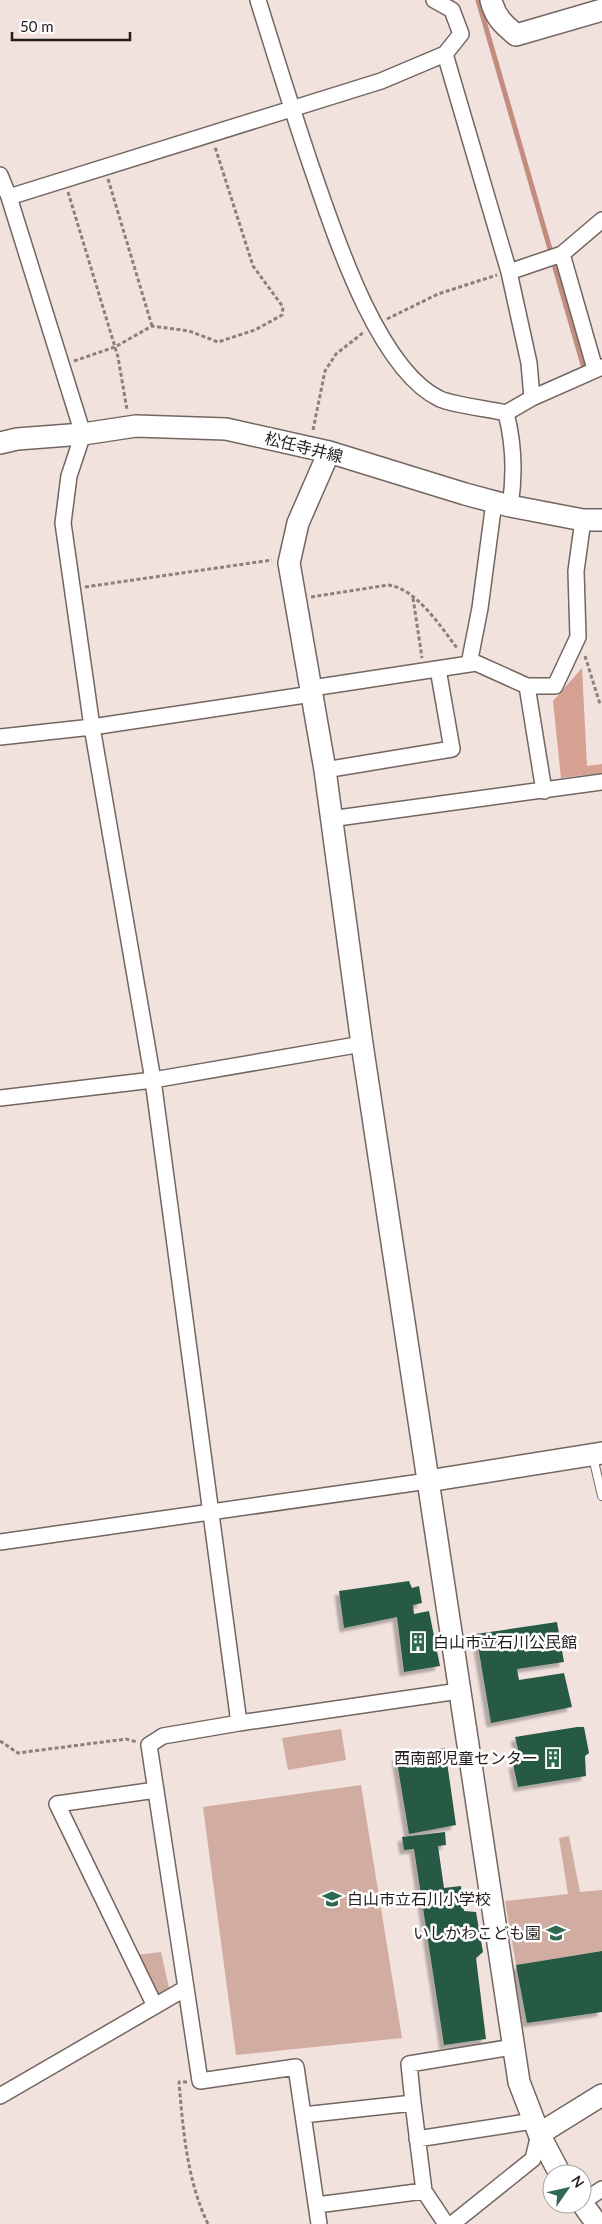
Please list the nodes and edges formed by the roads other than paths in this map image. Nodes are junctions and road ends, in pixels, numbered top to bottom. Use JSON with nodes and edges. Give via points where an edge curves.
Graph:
{"nodes":[{"id":1,"x":258,"y":0,"type":"edge"},
{"id":2,"x":434,"y":0,"type":"edge"},
{"id":3,"x":491,"y":0,"type":"edge"},
{"id":4,"x":602,"y":10,"type":"edge"},
{"id":5,"x":444,"y":54,"type":"junction"},
{"id":6,"x":292,"y":109,"type":"junction"},
{"id":7,"x":0,"y":175,"type":"edge"},
{"id":8,"x":9,"y":197,"type":"junction"},
{"id":9,"x":602,"y":220,"type":"edge"},
{"id":10,"x":562,"y":254,"type":"junction"},
{"id":11,"x":509,"y":272,"type":"junction"},
{"id":12,"x":598,"y":368,"type":"edge"},
{"id":13,"x":532,"y":398,"type":"junction"},
{"id":14,"x":506,"y":413,"type":"junction"},
{"id":15,"x":83,"y":434,"type":"junction"},
{"id":16,"x":0,"y":443,"type":"edge"},
{"id":17,"x":329,"y":452,"type":"junction"},
{"id":18,"x":502,"y":504,"type":"junction"},
{"id":19,"x":592,"y":520,"type":"edge"},
{"id":20,"x":470,"y":664,"type":"junction"},
{"id":21,"x":431,"y":670,"type":"junction"},
{"id":22,"x":527,"y":686,"type":"junction"},
{"id":23,"x":312,"y":691,"type":"junction"},
{"id":24,"x":92,"y":726,"type":"junction"},
{"id":25,"x":0,"y":737,"type":"edge"},
{"id":26,"x":324,"y":770,"type":"junction"},
{"id":27,"x":602,"y":782,"type":"edge"},
{"id":28,"x":544,"y":791,"type":"junction"},
{"id":29,"x":330,"y":819,"type":"junction"},
{"id":30,"x":362,"y":1044,"type":"junction"},
{"id":31,"x":153,"y":1080,"type":"junction"},
{"id":32,"x":0,"y":1098,"type":"edge"},
{"id":33,"x":598,"y":1455,"type":"edge"},
{"id":34,"x":428,"y":1481,"type":"junction"},
{"id":35,"x":602,"y":1496,"type":"edge"},
{"id":36,"x":211,"y":1511,"type":"junction"},
{"id":37,"x":0,"y":1542,"type":"edge"},
{"id":38,"x":459,"y":1691,"type":"junction"},
{"id":39,"x":239,"y":1722,"type":"junction"},
{"id":40,"x":156,"y":1790,"type":"junction"},
{"id":41,"x":186,"y":1988,"type":"junction"},
{"id":42,"x":155,"y":2006,"type":"junction"},
{"id":43,"x":514,"y":2047,"type":"junction"},
{"id":44,"x":602,"y":2095,"type":"edge"},
{"id":45,"x":0,"y":2096,"type":"edge"},
{"id":46,"x":412,"y":2103,"type":"junction"},
{"id":47,"x":304,"y":2115,"type":"junction"},
{"id":48,"x":536,"y":2128,"type":"junction"},
{"id":49,"x":417,"y":2139,"type":"junction"},
{"id":50,"x":555,"y":2164,"type":"edge"},
{"id":51,"x":424,"y":2191,"type":"junction"},
{"id":52,"x":316,"y":2205,"type":"junction"},
{"id":53,"x":319,"y":2224,"type":"edge"},
{"id":54,"x":446,"y":2224,"type":"edge"},
{"id":55,"x":452,"y":2224,"type":"edge"}],
"edges":[{"from":1,"to":6,"type":"street"},
{"from":2,"to":5,"type":"street","via":[[452,10],[461,34]]},
{"from":3,"to":4,"type":"street","via":[[497,17],[516,35]]},
{"from":5,"to":6,"type":"street","via":[[381,81]]},
{"from":5,"to":11,"type":"street"},
{"from":6,"to":8,"type":"street"},
{"from":6,"to":14,"type":"street","via":[[333,231],[364,304],[386,345],[414,380],[440,399]]},
{"from":7,"to":8,"type":"street"},
{"from":8,"to":15,"type":"street"},
{"from":9,"to":10,"type":"street"},
{"from":10,"to":11,"type":"street"},
{"from":10,"to":12,"type":"street"},
{"from":11,"to":13,"type":"street","via":[[529,363]]},
{"from":12,"to":13,"type":"street"},
{"from":13,"to":14,"type":"street"},
{"from":14,"to":18,"type":"street","via":[[512,436],[514,482]]},
{"from":15,"to":16,"type":"street","name":"松任寺井線"},
{"from":15,"to":17,"type":"street","name":"松任寺井線","via":[[130,427],[226,429]]},
{"from":15,"to":24,"type":"street","via":[[68,476],[64,523]]},
{"from":17,"to":18,"type":"street","name":"松任寺井線"},
{"from":17,"to":23,"type":"street","via":[[298,523],[289,563]]},
{"from":18,"to":19,"type":"street","name":"松任寺井線"},
{"from":18,"to":20,"type":"street"},
{"from":19,"to":22,"type":"street","via":[[576,571],[578,637],[555,686]]},
{"from":20,"to":21,"type":"street"},
{"from":20,"to":22,"type":"street","via":[[476,663]]},
{"from":21,"to":23,"type":"street"},
{"from":21,"to":26,"type":"street","via":[[452,749]]},
{"from":22,"to":28,"type":"street"},
{"from":23,"to":24,"type":"street"},
{"from":23,"to":26,"type":"street"},
{"from":24,"to":25,"type":"street"},
{"from":24,"to":31,"type":"street"},
{"from":26,"to":29,"type":"street"},
{"from":27,"to":28,"type":"street"},
{"from":28,"to":29,"type":"street"},
{"from":29,"to":30,"type":"street"},
{"from":30,"to":31,"type":"street"},
{"from":30,"to":34,"type":"street"},
{"from":31,"to":32,"type":"street"},
{"from":31,"to":36,"type":"street"},
{"from":33,"to":34,"type":"street"},
{"from":33,"to":35,"type":"lane"},
{"from":34,"to":36,"type":"street"},
{"from":34,"to":38,"type":"street"},
{"from":36,"to":37,"type":"street"},
{"from":36,"to":39,"type":"street"},
{"from":38,"to":39,"type":"street"},
{"from":38,"to":43,"type":"street"},
{"from":39,"to":40,"type":"street","via":[[163,1736],[150,1745]]},
{"from":40,"to":41,"type":"street"},
{"from":40,"to":42,"type":"street","via":[[57,1804]]},
{"from":41,"to":42,"type":"street"},
{"from":41,"to":47,"type":"street","via":[[200,2081],[296,2067]]},
{"from":42,"to":45,"type":"street"},
{"from":43,"to":46,"type":"street","via":[[409,2064]]},
{"from":43,"to":48,"type":"street","via":[[519,2082]]},
{"from":44,"to":48,"type":"street"},
{"from":46,"to":47,"type":"street"},
{"from":46,"to":49,"type":"street"},
{"from":47,"to":52,"type":"street"},
{"from":48,"to":49,"type":"street"},
{"from":48,"to":50,"type":"street"},
{"from":48,"to":55,"type":"street","via":[[533,2159]]},
{"from":49,"to":51,"type":"street"},
{"from":51,"to":52,"type":"street"},
{"from":51,"to":54,"type":"street"},
{"from":52,"to":53,"type":"street"}]}
